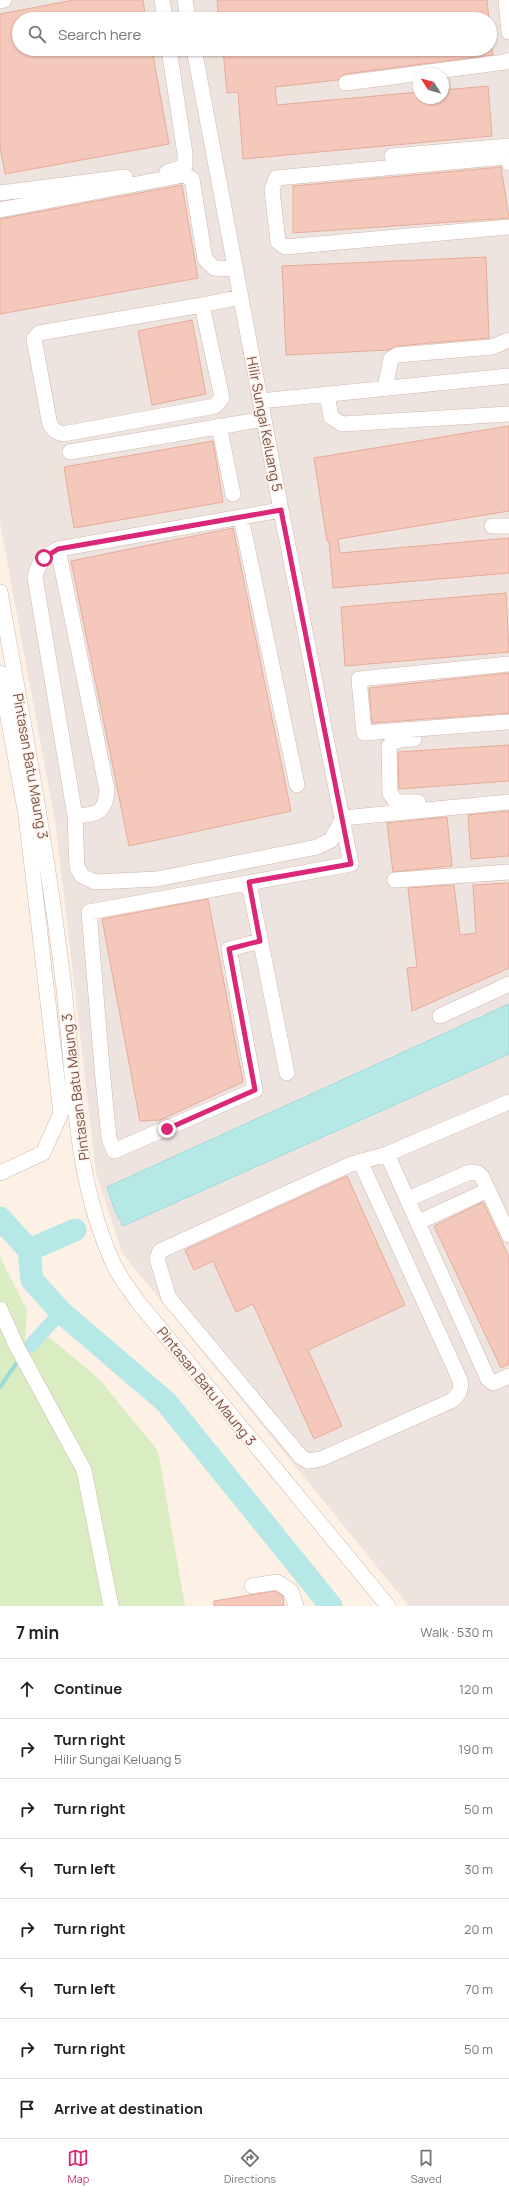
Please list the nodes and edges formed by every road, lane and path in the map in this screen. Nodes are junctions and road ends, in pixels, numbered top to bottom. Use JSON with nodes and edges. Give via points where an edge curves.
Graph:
{"nodes":[{"id":1,"x":4,"y":0,"type":"edge"},
{"id":2,"x":162,"y":0,"type":"edge"},
{"id":3,"x":185,"y":0,"type":"edge"},
{"id":4,"x":506,"y":0,"type":"edge"},
{"id":5,"x":0,"y":1,"type":"edge"},
{"id":6,"x":164,"y":12,"type":"edge"},
{"id":7,"x":187,"y":12,"type":"edge"},
{"id":8,"x":509,"y":32,"type":"edge"},
{"id":9,"x":170,"y":56,"type":"edge"},
{"id":10,"x":195,"y":56,"type":"edge"},
{"id":11,"x":509,"y":60,"type":"edge"},
{"id":12,"x":346,"y":83,"type":"dead end"},
{"id":13,"x":509,"y":146,"type":"edge"},
{"id":14,"x":392,"y":156,"type":"dead end"},
{"id":15,"x":509,"y":163,"type":"edge"},
{"id":16,"x":0,"y":193,"type":"edge"},
{"id":17,"x":0,"y":210,"type":"edge"},
{"id":18,"x":509,"y":227,"type":"edge"},
{"id":19,"x":236,"y":269,"type":"junction"},
{"id":20,"x":241,"y":297,"type":"junction"},
{"id":21,"x":202,"y":305,"type":"junction"},
{"id":22,"x":509,"y":340,"type":"edge"},
{"id":23,"x":509,"y":376,"type":"edge"},
{"id":24,"x":385,"y":388,"type":"junction"},
{"id":25,"x":326,"y":394,"type":"junction"},
{"id":26,"x":260,"y":400,"type":"junction"},
{"id":27,"x":509,"y":414,"type":"edge"},
{"id":28,"x":264,"y":419,"type":"junction"},
{"id":29,"x":219,"y":426,"type":"junction"},
{"id":30,"x":70,"y":452,"type":"dead end"},
{"id":31,"x":233,"y":494,"type":"dead end"},
{"id":32,"x":281,"y":510,"type":"junction"},
{"id":33,"x":241,"y":517,"type":"junction"},
{"id":34,"x":492,"y":526,"type":"dead end"},
{"id":35,"x":509,"y":526,"type":"edge"},
{"id":36,"x":58,"y":549,"type":"junction"},
{"id":37,"x":0,"y":592,"type":"edge"},
{"id":38,"x":509,"y":664,"type":"edge"},
{"id":39,"x":0,"y":673,"type":"edge"},
{"id":40,"x":509,"y":722,"type":"edge"},
{"id":41,"x":509,"y":732,"type":"edge"},
{"id":42,"x":297,"y":786,"type":"dead end"},
{"id":43,"x":509,"y":795,"type":"edge"},
{"id":44,"x":509,"y":802,"type":"edge"},
{"id":45,"x":75,"y":816,"type":"junction"},
{"id":46,"x":343,"y":818,"type":"junction"},
{"id":47,"x":507,"y":878,"type":"edge"},
{"id":48,"x":395,"y":880,"type":"dead end"},
{"id":49,"x":249,"y":882,"type":"junction"},
{"id":50,"x":260,"y":941,"type":"junction"},
{"id":51,"x":509,"y":984,"type":"edge"},
{"id":52,"x":440,"y":1016,"type":"dead end"},
{"id":53,"x":287,"y":1073,"type":"dead end"},
{"id":54,"x":509,"y":1102,"type":"edge"},
{"id":55,"x":387,"y":1154,"type":"junction"},
{"id":56,"x":360,"y":1161,"type":"junction"},
{"id":57,"x":0,"y":1173,"type":"edge"},
{"id":58,"x":488,"y":1190,"type":"junction"},
{"id":59,"x":408,"y":1198,"type":"junction"},
{"id":60,"x":419,"y":1222,"type":"junction"},
{"id":61,"x":509,"y":1235,"type":"edge"},
{"id":62,"x":0,"y":1309,"type":"edge"},
{"id":63,"x":509,"y":1376,"type":"edge"},
{"id":64,"x":252,"y":1586,"type":"dead end"},
{"id":65,"x":111,"y":1606,"type":"edge"},
{"id":66,"x":296,"y":1606,"type":"edge"},
{"id":67,"x":388,"y":1606,"type":"edge"}],
"edges":[{"from":1,"to":5,"type":"street"},
{"from":2,"to":6,"type":"street"},
{"from":3,"to":7,"type":"street"},
{"from":4,"to":8,"type":"street"},
{"from":9,"to":16,"type":"street","via":[[185,166],[170,172]]},
{"from":10,"to":19,"type":"street","name":"Hilir Sungai Keluang 5"},
{"from":11,"to":12,"type":"street"},
{"from":13,"to":14,"type":"street"},
{"from":15,"to":18,"type":"street","via":[[506,157],[276,178],[272,190],[278,242],[285,247]]},
{"from":17,"to":19,"type":"street","via":[[184,176],[192,179],[205,259],[214,268]]},
{"from":19,"to":20,"type":"street","name":"Hilir Sungai Keluang 5"},
{"from":20,"to":21,"type":"street"},
{"from":20,"to":26,"type":"street","name":"Hilir Sungai Keluang 5"},
{"from":21,"to":21,"type":"street","via":[[222,398],[215,406],[63,434],[55,431],[50,425],[34,339],[39,332]]},
{"from":22,"to":24,"type":"street","via":[[492,347],[397,355],[391,359]]},
{"from":23,"to":24,"type":"street"},
{"from":24,"to":25,"type":"street"},
{"from":25,"to":26,"type":"street"},
{"from":25,"to":27,"type":"street","via":[[331,417],[342,424]]},
{"from":26,"to":28,"type":"street","name":"Hilir Sungai Keluang 5"},
{"from":28,"to":29,"type":"street"},
{"from":28,"to":32,"type":"street","name":"Hilir Sungai Keluang 5"},
{"from":29,"to":30,"type":"street"},
{"from":29,"to":31,"type":"street"},
{"from":32,"to":33,"type":"street"},
{"from":32,"to":46,"type":"street","name":"Hilir Sungai Keluang 5"},
{"from":33,"to":36,"type":"street"},
{"from":33,"to":42,"type":"street"},
{"from":34,"to":35,"type":"street"},
{"from":36,"to":45,"type":"street","via":[[38,565],[35,577]]},
{"from":36,"to":45,"type":"street","via":[[107,790],[107,800],[100,811]]},
{"from":37,"to":67,"type":"street","name":"Pintasan Batu Maung 3","via":[[42,826],[62,966],[74,1110],[81,1156],[105,1244],[115,1267],[138,1302]]},
{"from":38,"to":40,"type":"street","via":[[359,679],[364,733]]},
{"from":39,"to":57,"type":"street","via":[[26,815],[61,1113],[42,1153]]},
{"from":41,"to":43,"type":"street","via":[[399,740],[389,746],[388,753],[390,793],[396,802]]},
{"from":44,"to":46,"type":"street"},
{"from":45,"to":46,"type":"street","via":[[77,867],[82,876],[95,882],[157,879],[317,847],[331,840]]},
{"from":46,"to":49,"type":"street","name":"Hilir Sungai Keluang 5","via":[[351,864]]},
{"from":47,"to":48,"type":"street"},
{"from":49,"to":50,"type":"street"},
{"from":49,"to":50,"type":"street","via":[[89,912],[109,1138],[114,1151],[255,1090],[229,949]]},
{"from":50,"to":53,"type":"street"},
{"from":51,"to":52,"type":"street"},
{"from":54,"to":55,"type":"street"},
{"from":55,"to":56,"type":"street"},
{"from":55,"to":59,"type":"street"},
{"from":56,"to":56,"type":"street","via":[[166,1247],[160,1251],[157,1260],[169,1298],[301,1457],[308,1461],[321,1459],[451,1401],[458,1395],[461,1387]]},
{"from":58,"to":59,"type":"street","via":[[478,1173],[470,1172]]},
{"from":58,"to":60,"type":"street"},
{"from":58,"to":61,"type":"street"},
{"from":59,"to":60,"type":"street"},
{"from":60,"to":63,"type":"street","via":[[488,1379],[490,1382],[496,1382]]},
{"from":62,"to":65,"type":"street","via":[[16,1344],[84,1470]]},
{"from":64,"to":66,"type":"street","via":[[277,1582],[291,1591]]}]}
